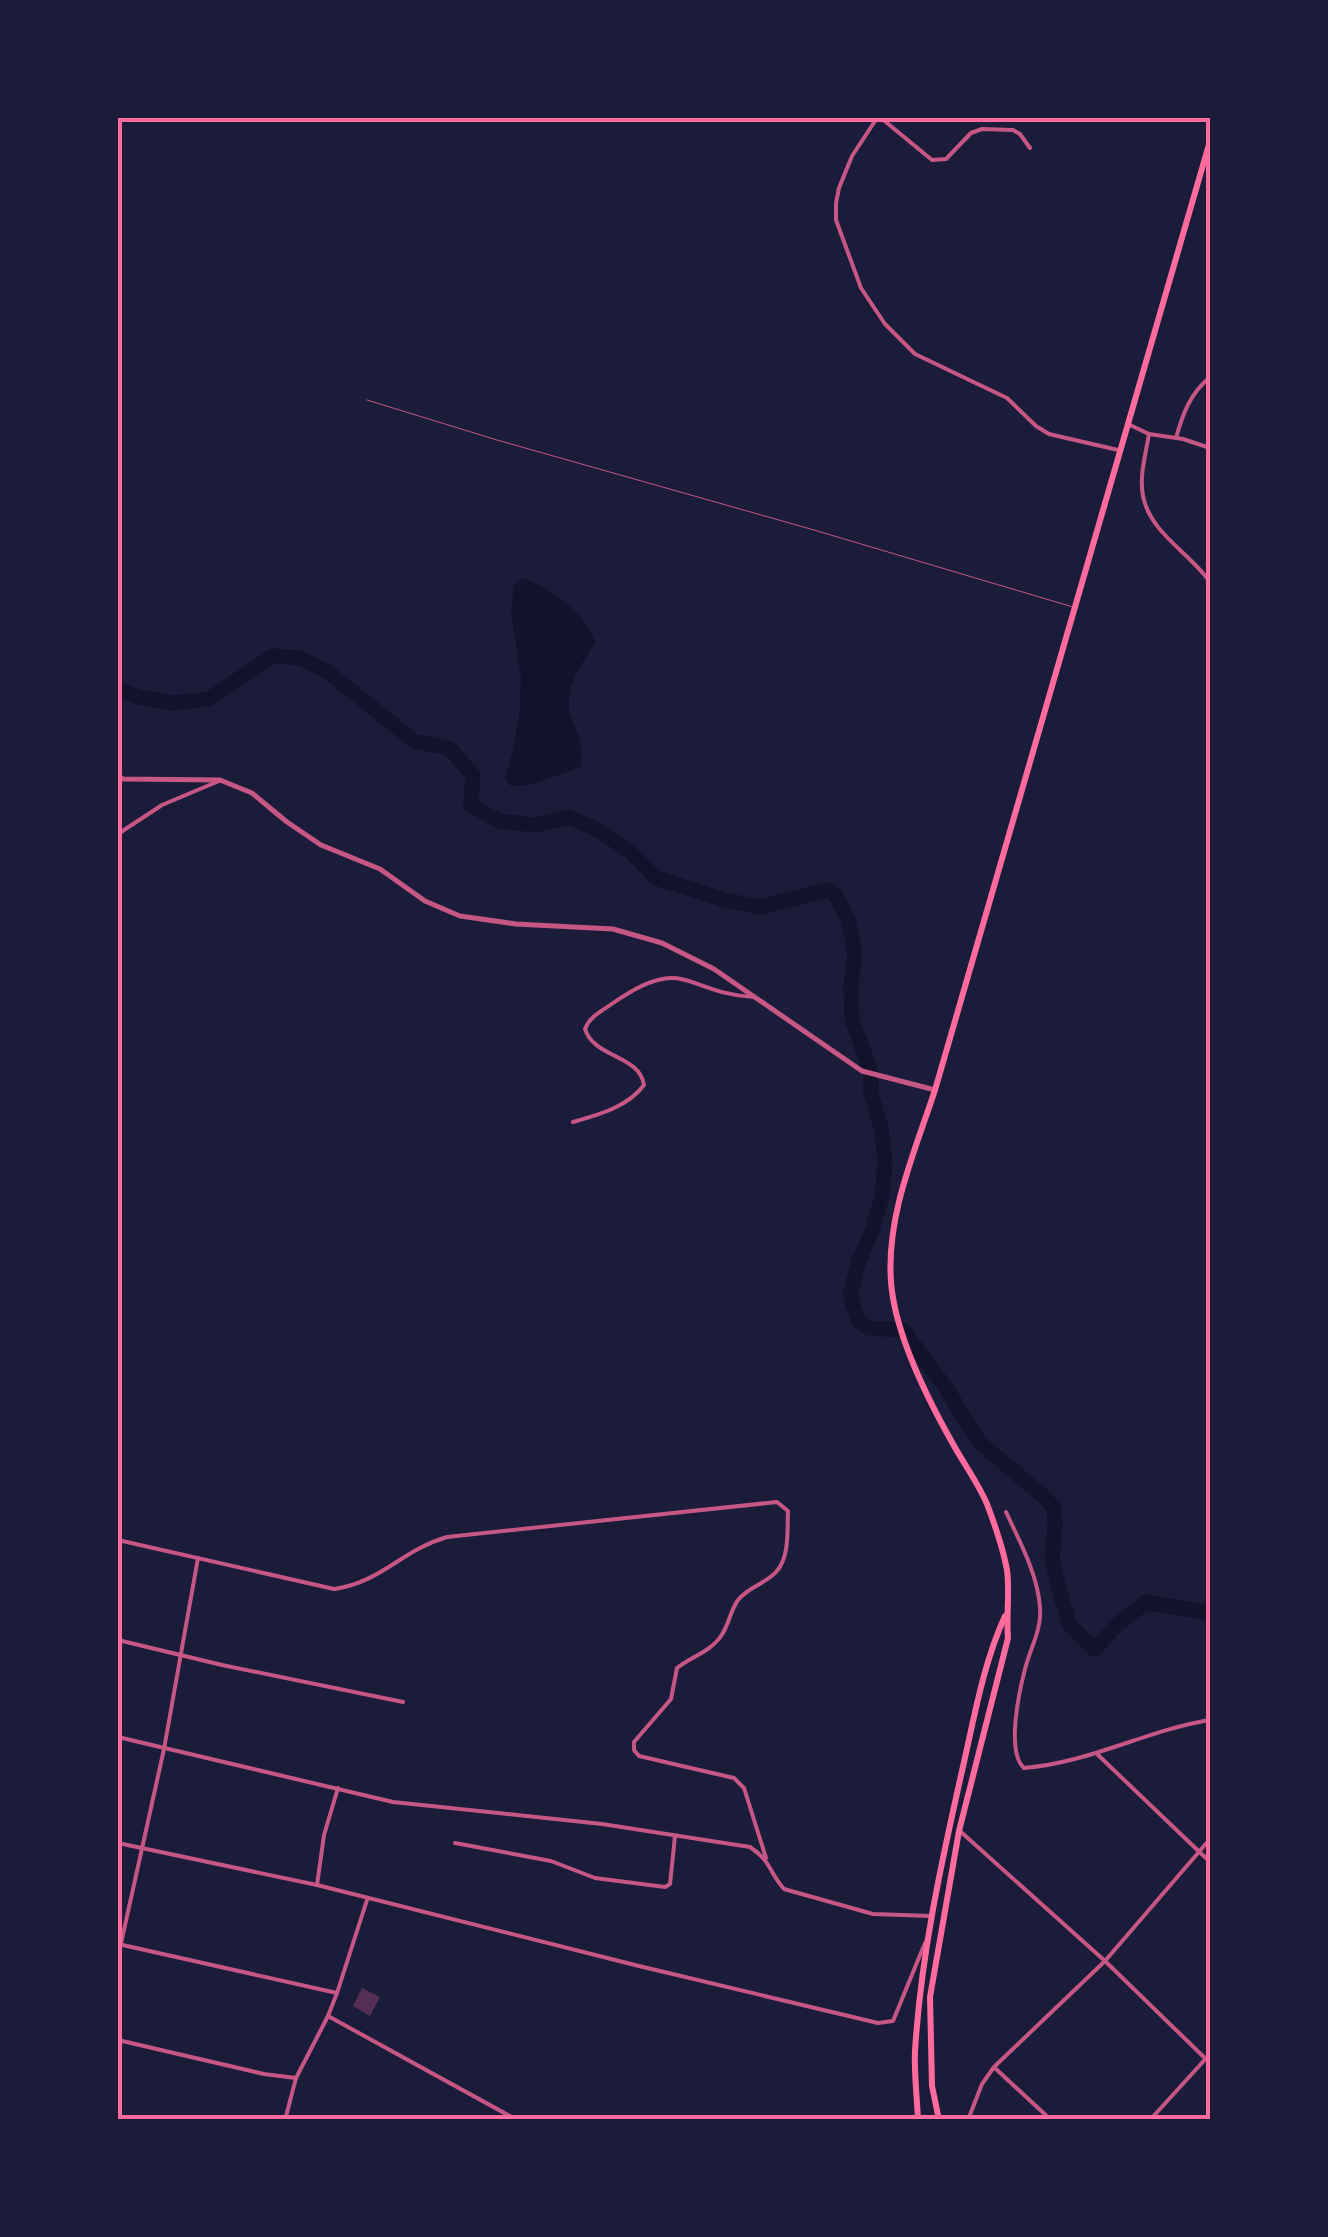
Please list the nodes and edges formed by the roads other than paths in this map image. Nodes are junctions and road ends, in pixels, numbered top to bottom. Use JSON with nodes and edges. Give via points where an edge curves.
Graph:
{"nodes":[{"id":1,"x":880,"y":118,"type":"edge"},
{"id":2,"x":1210,"y":142,"type":"edge"},
{"id":3,"x":1030,"y":148,"type":"dead end"},
{"id":4,"x":1210,"y":378,"type":"edge"},
{"id":5,"x":368,"y":400,"type":"dead end"},
{"id":6,"x":1130,"y":425,"type":"junction"},
{"id":7,"x":1149,"y":434,"type":"junction"},
{"id":8,"x":1176,"y":438,"type":"junction"},
{"id":9,"x":1210,"y":448,"type":"edge"},
{"id":10,"x":1122,"y":451,"type":"junction"},
{"id":11,"x":1210,"y":582,"type":"edge"},
{"id":12,"x":1076,"y":608,"type":"junction"},
{"id":13,"x":118,"y":776,"type":"edge"},
{"id":14,"x":220,"y":780,"type":"junction"},
{"id":15,"x":118,"y":834,"type":"edge"},
{"id":16,"x":754,"y":997,"type":"junction"},
{"id":17,"x":935,"y":1090,"type":"junction"},
{"id":18,"x":573,"y":1122,"type":"dead end"},
{"id":19,"x":1006,"y":1512,"type":"dead end"},
{"id":20,"x":118,"y":1540,"type":"edge"},
{"id":21,"x":198,"y":1558,"type":"junction"},
{"id":22,"x":1006,"y":1615,"type":"junction"},
{"id":23,"x":118,"y":1640,"type":"edge"},
{"id":24,"x":183,"y":1654,"type":"junction"},
{"id":25,"x":402,"y":1702,"type":"dead end"},
{"id":26,"x":1210,"y":1720,"type":"edge"},
{"id":27,"x":118,"y":1738,"type":"edge"},
{"id":28,"x":164,"y":1749,"type":"junction"},
{"id":29,"x":1097,"y":1755,"type":"junction"},
{"id":30,"x":338,"y":1788,"type":"junction"},
{"id":31,"x":959,"y":1831,"type":"junction"},
{"id":32,"x":676,"y":1836,"type":"junction"},
{"id":33,"x":1210,"y":1839,"type":"edge"},
{"id":34,"x":118,"y":1843,"type":"edge"},
{"id":35,"x":455,"y":1843,"type":"dead end"},
{"id":36,"x":141,"y":1848,"type":"junction"},
{"id":37,"x":1199,"y":1851,"type":"junction"},
{"id":38,"x":766,"y":1858,"type":"junction"},
{"id":39,"x":1210,"y":1862,"type":"edge"},
{"id":40,"x":318,"y":1886,"type":"junction"},
{"id":41,"x":368,"y":1900,"type":"junction"},
{"id":42,"x":931,"y":1916,"type":"junction"},
{"id":43,"x":927,"y":1939,"type":"junction"},
{"id":44,"x":119,"y":1944,"type":"edge"},
{"id":45,"x":118,"y":1957,"type":"edge"},
{"id":46,"x":1105,"y":1960,"type":"junction"},
{"id":47,"x":337,"y":1992,"type":"junction"},
{"id":48,"x":328,"y":2016,"type":"junction"},
{"id":49,"x":118,"y":2040,"type":"edge"},
{"id":50,"x":1209,"y":2059,"type":"edge"},
{"id":51,"x":994,"y":2067,"type":"junction"},
{"id":52,"x":296,"y":2078,"type":"junction"},
{"id":53,"x":285,"y":2120,"type":"edge"},
{"id":54,"x":517,"y":2120,"type":"edge"},
{"id":55,"x":918,"y":2120,"type":"edge"},
{"id":56,"x":942,"y":2120,"type":"edge"},
{"id":57,"x":968,"y":2120,"type":"edge"},
{"id":58,"x":1051,"y":2120,"type":"edge"},
{"id":59,"x":1150,"y":2120,"type":"edge"}],
"edges":[{"from":1,"to":3,"type":"street","via":[[932,160],[946,159],[982,129],[1012,130]]},
{"from":1,"to":10,"type":"street","via":[[852,156],[836,220],[861,288],[885,324],[915,354],[1008,398],[1049,434]]},
{"from":2,"to":6,"type":"main road"},
{"from":4,"to":8,"type":"street","via":[[1182,414]]},
{"from":5,"to":12,"type":"lane"},
{"from":6,"to":7,"type":"street"},
{"from":6,"to":10,"type":"main road"},
{"from":7,"to":8,"type":"street"},
{"from":7,"to":11,"type":"street","via":[[1142,477],[1149,516]]},
{"from":8,"to":9,"type":"street"},
{"from":10,"to":12,"type":"main road"},
{"from":12,"to":17,"type":"main road"},
{"from":13,"to":14,"type":"street"},
{"from":14,"to":15,"type":"street","via":[[162,805]]},
{"from":14,"to":16,"type":"street","via":[[252,794],[322,844],[460,916],[613,930],[662,943]]},
{"from":16,"to":17,"type":"street","via":[[862,1071]]},
{"from":16,"to":18,"type":"street","via":[[666,976],[605,1008],[586,1023],[586,1036],[635,1068],[644,1085],[617,1107]]},
{"from":17,"to":22,"type":"main road","via":[[892,1233],[891,1282],[914,1365],[986,1501],[1007,1572]]},
{"from":19,"to":29,"type":"street","via":[[1026,1554],[1041,1614],[1017,1714],[1017,1762],[1034,1768]]},
{"from":20,"to":21,"type":"street"},
{"from":21,"to":24,"type":"street"},
{"from":21,"to":38,"type":"street","via":[[334,1589],[364,1582],[446,1537],[777,1502],[788,1511],[778,1572],[745,1592],[711,1648],[677,1668],[671,1699],[634,1742],[639,1756],[734,1778],[744,1788]]},
{"from":22,"to":31,"type":"main road","via":[[1008,1638]]},
{"from":22,"to":42,"type":"main road","via":[[976,1711]]},
{"from":23,"to":24,"type":"street"},
{"from":24,"to":25,"type":"street"},
{"from":24,"to":28,"type":"street"},
{"from":26,"to":29,"type":"street"},
{"from":27,"to":28,"type":"street"},
{"from":28,"to":30,"type":"street"},
{"from":28,"to":36,"type":"street"},
{"from":29,"to":37,"type":"street"},
{"from":30,"to":32,"type":"street","via":[[393,1802]]},
{"from":30,"to":40,"type":"street"},
{"from":31,"to":46,"type":"street"},
{"from":31,"to":56,"type":"main road","via":[[930,1997],[932,2086]]},
{"from":32,"to":35,"type":"street","via":[[665,1887],[595,1878],[552,1862]]},
{"from":32,"to":38,"type":"street","via":[[750,1847]]},
{"from":33,"to":37,"type":"street"},
{"from":34,"to":36,"type":"street"},
{"from":36,"to":40,"type":"street"},
{"from":36,"to":44,"type":"street"},
{"from":37,"to":39,"type":"street"},
{"from":37,"to":46,"type":"street"},
{"from":38,"to":42,"type":"street","via":[[784,1888],[873,1914]]},
{"from":40,"to":41,"type":"street"},
{"from":41,"to":43,"type":"street","via":[[878,2023],[893,2021]]},
{"from":41,"to":47,"type":"street"},
{"from":42,"to":43,"type":"main road"},
{"from":43,"to":55,"type":"main road","via":[[915,2054]]},
{"from":44,"to":45,"type":"street"},
{"from":44,"to":47,"type":"street"},
{"from":46,"to":50,"type":"street"},
{"from":46,"to":51,"type":"street"},
{"from":47,"to":48,"type":"street"},
{"from":48,"to":52,"type":"street"},
{"from":48,"to":54,"type":"street"},
{"from":49,"to":52,"type":"street"},
{"from":50,"to":59,"type":"street"},
{"from":51,"to":57,"type":"street"},
{"from":51,"to":58,"type":"street"},
{"from":52,"to":53,"type":"street"}]}
